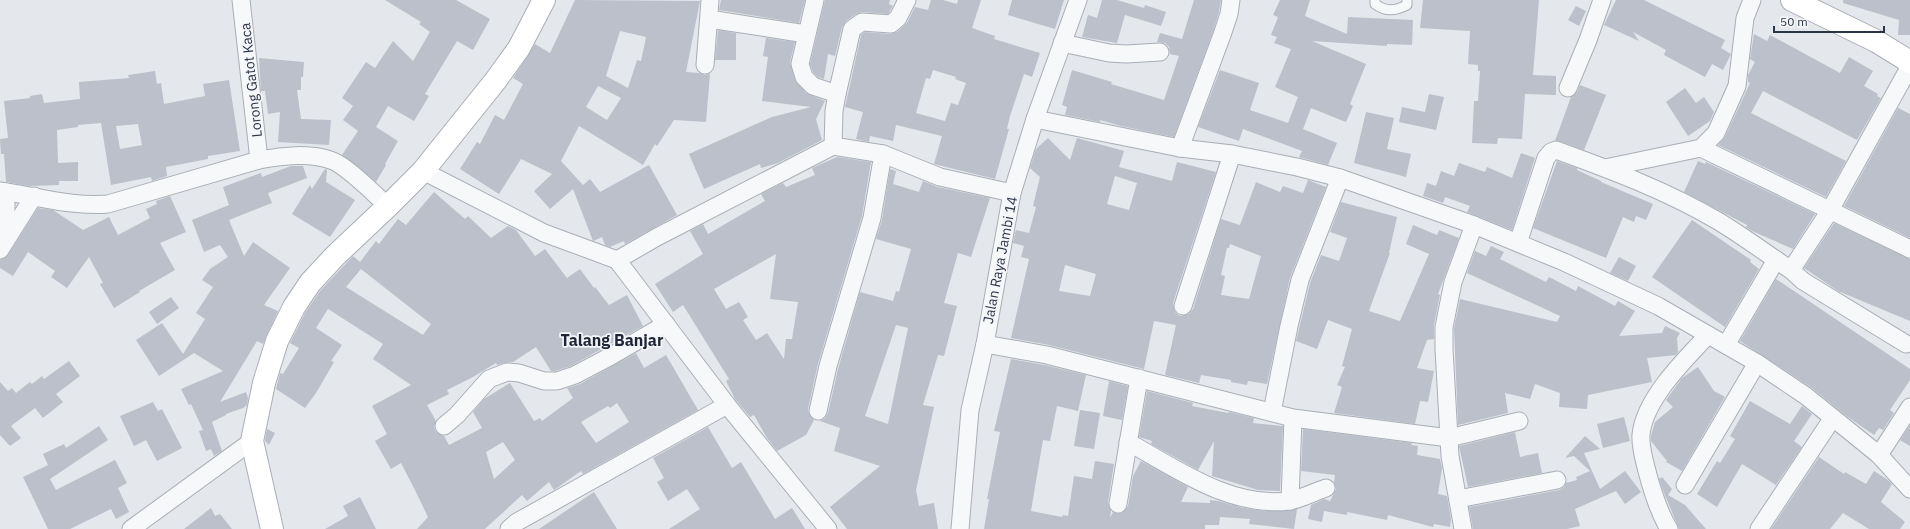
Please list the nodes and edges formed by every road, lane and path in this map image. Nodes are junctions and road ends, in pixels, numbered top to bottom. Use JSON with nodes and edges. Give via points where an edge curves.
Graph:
{"nodes":[{"id":1,"x":241,"y":0,"type":"edge"},
{"id":2,"x":544,"y":0,"type":"edge"},
{"id":3,"x":710,"y":0,"type":"edge"},
{"id":4,"x":815,"y":0,"type":"edge"},
{"id":5,"x":907,"y":0,"type":"edge"},
{"id":6,"x":1078,"y":0,"type":"edge"},
{"id":7,"x":1231,"y":0,"type":"edge"},
{"id":8,"x":1375,"y":0,"type":"edge"},
{"id":9,"x":1407,"y":0,"type":"edge"},
{"id":10,"x":1602,"y":0,"type":"edge"},
{"id":11,"x":1752,"y":0,"type":"edge"},
{"id":12,"x":1792,"y":0,"type":"edge"},
{"id":13,"x":709,"y":18,"type":"junction"},
{"id":14,"x":806,"y":34,"type":"junction"},
{"id":15,"x":1062,"y":42,"type":"junction"},
{"id":16,"x":1160,"y":52,"type":"dead end"},
{"id":17,"x":1910,"y":62,"type":"edge"},
{"id":18,"x":705,"y":65,"type":"dead end"},
{"id":19,"x":1910,"y":66,"type":"edge"},
{"id":20,"x":1568,"y":88,"type":"dead end"},
{"id":21,"x":837,"y":94,"type":"junction"},
{"id":22,"x":1035,"y":119,"type":"junction"},
{"id":23,"x":833,"y":146,"type":"junction"},
{"id":24,"x":1180,"y":148,"type":"junction"},
{"id":25,"x":1701,"y":148,"type":"junction"},
{"id":26,"x":883,"y":154,"type":"junction"},
{"id":27,"x":1232,"y":154,"type":"junction"},
{"id":28,"x":260,"y":160,"type":"junction"},
{"id":29,"x":1605,"y":168,"type":"junction"},
{"id":30,"x":423,"y":171,"type":"junction"},
{"id":31,"x":1340,"y":178,"type":"junction"},
{"id":32,"x":3,"y":192,"type":"edge"},
{"id":33,"x":1012,"y":193,"type":"junction"},
{"id":34,"x":34,"y":196,"type":"junction"},
{"id":35,"x":388,"y":206,"type":"junction"},
{"id":36,"x":1829,"y":212,"type":"junction"},
{"id":37,"x":1474,"y":225,"type":"junction"},
{"id":38,"x":1518,"y":243,"type":"junction"},
{"id":39,"x":3,"y":245,"type":"edge"},
{"id":40,"x":1910,"y":250,"type":"edge"},
{"id":41,"x":618,"y":260,"type":"junction"},
{"id":42,"x":1776,"y":260,"type":"junction"},
{"id":43,"x":1791,"y":270,"type":"junction"},
{"id":44,"x":1183,"y":306,"type":"dead end"},
{"id":45,"x":666,"y":324,"type":"junction"},
{"id":46,"x":1708,"y":335,"type":"junction"},
{"id":47,"x":985,"y":344,"type":"junction"},
{"id":48,"x":1906,"y":344,"type":"dead end"},
{"id":49,"x":1726,"y":345,"type":"junction"},
{"id":50,"x":1757,"y":363,"type":"junction"},
{"id":51,"x":1138,"y":378,"type":"junction"},
{"id":52,"x":727,"y":405,"type":"junction"},
{"id":53,"x":1910,"y":407,"type":"edge"},
{"id":54,"x":818,"y":411,"type":"dead end"},
{"id":55,"x":1272,"y":412,"type":"junction"},
{"id":56,"x":1293,"y":418,"type":"junction"},
{"id":57,"x":1832,"y":419,"type":"junction"},
{"id":58,"x":1519,"y":421,"type":"dead end"},
{"id":59,"x":444,"y":426,"type":"dead end"},
{"id":60,"x":1449,"y":438,"type":"junction"},
{"id":61,"x":252,"y":441,"type":"junction"},
{"id":62,"x":1128,"y":442,"type":"junction"},
{"id":63,"x":1879,"y":455,"type":"junction"},
{"id":64,"x":1557,"y":480,"type":"dead end"},
{"id":65,"x":1685,"y":485,"type":"dead end"},
{"id":66,"x":1326,"y":488,"type":"dead end"},
{"id":67,"x":1910,"y":489,"type":"edge"},
{"id":68,"x":1458,"y":499,"type":"junction"},
{"id":69,"x":1290,"y":501,"type":"junction"},
{"id":70,"x":1118,"y":504,"type":"dead end"},
{"id":71,"x":131,"y":529,"type":"edge"},
{"id":72,"x":272,"y":529,"type":"edge"},
{"id":73,"x":509,"y":529,"type":"edge"},
{"id":74,"x":828,"y":529,"type":"edge"},
{"id":75,"x":960,"y":529,"type":"edge"},
{"id":76,"x":1463,"y":529,"type":"edge"},
{"id":77,"x":1669,"y":529,"type":"edge"},
{"id":78,"x":1759,"y":529,"type":"edge"}],
"edges":[{"from":1,"to":28,"type":"street","name":"Lorong Gatot Kaca"},
{"from":2,"to":30,"type":"street","via":[[519,48]]},
{"from":3,"to":13,"type":"street"},
{"from":4,"to":14,"type":"street"},
{"from":5,"to":21,"type":"street","via":[[898,18],[891,24],[862,22],[852,28]]},
{"from":6,"to":15,"type":"street","name":"Jalan Raya Jambi 14"},
{"from":7,"to":24,"type":"street","via":[[1226,21]]},
{"from":8,"to":9,"type":"lane","via":[[1375,4],[1381,8],[1397,10],[1407,5]]},
{"from":10,"to":20,"type":"street"},
{"from":11,"to":25,"type":"street","via":[[1745,18],[1737,86],[1716,133]]},
{"from":12,"to":17,"type":"street","via":[[1876,41]]},
{"from":13,"to":14,"type":"street"},
{"from":13,"to":18,"type":"street"},
{"from":14,"to":21,"type":"street","via":[[800,64],[804,77],[813,86]]},
{"from":15,"to":16,"type":"street","via":[[1109,53]]},
{"from":15,"to":22,"type":"street","name":"Jalan Raya Jambi 14"},
{"from":19,"to":36,"type":"street"},
{"from":21,"to":23,"type":"street"},
{"from":22,"to":24,"type":"street"},
{"from":22,"to":33,"type":"street","name":"Jalan Raya Jambi 14"},
{"from":23,"to":26,"type":"street"},
{"from":23,"to":41,"type":"street","via":[[657,237]]},
{"from":24,"to":27,"type":"street"},
{"from":25,"to":29,"type":"street"},
{"from":25,"to":36,"type":"street"},
{"from":26,"to":33,"type":"street","via":[[940,177]]},
{"from":26,"to":54,"type":"street","via":[[872,218],[828,366]]},
{"from":27,"to":31,"type":"street"},
{"from":27,"to":44,"type":"street"},
{"from":28,"to":34,"type":"street","via":[[108,204],[91,205]]},
{"from":28,"to":35,"type":"street","via":[[285,155],[333,161]]},
{"from":29,"to":38,"type":"street","via":[[1556,150],[1551,152],[1546,158]]},
{"from":29,"to":42,"type":"street","via":[[1663,192],[1718,221]]},
{"from":30,"to":35,"type":"street"},
{"from":30,"to":41,"type":"street","via":[[544,233]]},
{"from":31,"to":37,"type":"street"},
{"from":31,"to":55,"type":"street","via":[[1300,280]]},
{"from":32,"to":34,"type":"street"},
{"from":32,"to":39,"type":"street"},
{"from":33,"to":47,"type":"street","name":"Jalan Raya Jambi 14"},
{"from":34,"to":39,"type":"street"},
{"from":35,"to":61,"type":"street","via":[[335,256],[310,283],[294,307],[277,341],[264,383]]},
{"from":36,"to":40,"type":"street"},
{"from":36,"to":43,"type":"street"},
{"from":37,"to":38,"type":"street"},
{"from":37,"to":60,"type":"street","via":[[1453,282],[1444,327]]},
{"from":38,"to":46,"type":"street","via":[[1658,306]]},
{"from":41,"to":45,"type":"street"},
{"from":42,"to":43,"type":"street"},
{"from":42,"to":49,"type":"street"},
{"from":43,"to":48,"type":"street","via":[[1804,281]]},
{"from":45,"to":52,"type":"street"},
{"from":45,"to":59,"type":"street","via":[[611,356],[557,382],[507,372],[489,379],[457,416]]},
{"from":46,"to":49,"type":"street"},
{"from":46,"to":77,"type":"street","via":[[1684,361],[1650,406],[1643,424],[1641,437],[1650,484]]},
{"from":47,"to":51,"type":"street","via":[[1047,355]]},
{"from":47,"to":75,"type":"street","name":"Jalan Raya Jambi 14","via":[[970,410]]},
{"from":49,"to":50,"type":"street"},
{"from":50,"to":57,"type":"street","via":[[1806,396]]},
{"from":50,"to":65,"type":"street"},
{"from":51,"to":55,"type":"street"},
{"from":51,"to":62,"type":"street"},
{"from":52,"to":73,"type":"street"},
{"from":52,"to":74,"type":"street"},
{"from":53,"to":63,"type":"street"},
{"from":55,"to":56,"type":"street"},
{"from":56,"to":60,"type":"street"},
{"from":56,"to":69,"type":"street"},
{"from":57,"to":63,"type":"street"},
{"from":57,"to":78,"type":"street"},
{"from":58,"to":60,"type":"street"},
{"from":60,"to":68,"type":"street"},
{"from":61,"to":71,"type":"street"},
{"from":61,"to":72,"type":"street"},
{"from":62,"to":69,"type":"street","via":[[1216,489],[1267,502]]},
{"from":62,"to":70,"type":"street"},
{"from":63,"to":67,"type":"street"},
{"from":64,"to":68,"type":"street"},
{"from":66,"to":69,"type":"street"},
{"from":68,"to":76,"type":"street"}]}
